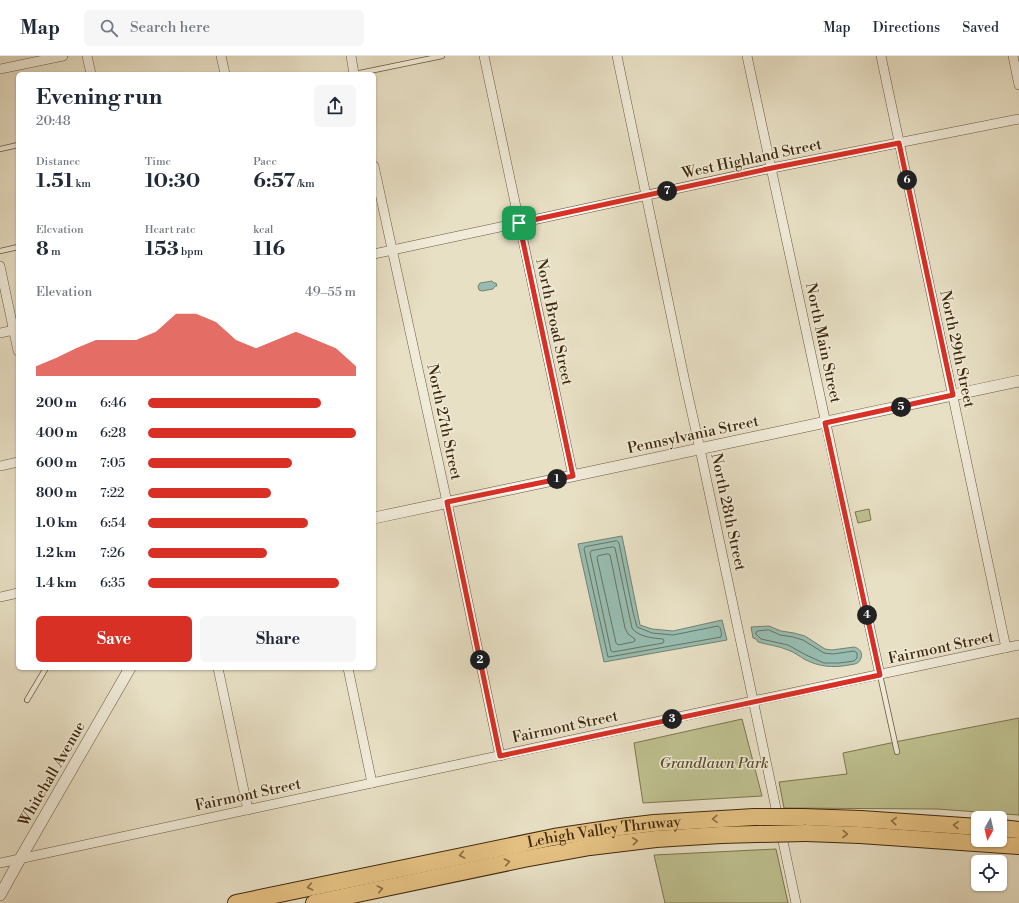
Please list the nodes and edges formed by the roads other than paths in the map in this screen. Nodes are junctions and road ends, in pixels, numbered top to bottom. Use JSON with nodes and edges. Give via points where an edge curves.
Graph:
{"nodes":[{"id":1,"x":63,"y":56,"type":"edge"},
{"id":2,"x":87,"y":56,"type":"edge"},
{"id":3,"x":221,"y":56,"type":"edge"},
{"id":4,"x":351,"y":56,"type":"edge"},
{"id":5,"x":442,"y":56,"type":"edge"},
{"id":6,"x":484,"y":56,"type":"edge"},
{"id":7,"x":617,"y":56,"type":"edge"},
{"id":8,"x":747,"y":56,"type":"edge"},
{"id":9,"x":881,"y":56,"type":"edge"},
{"id":10,"x":1013,"y":56,"type":"edge"},
{"id":11,"x":0,"y":69,"type":"edge"},
{"id":12,"x":91,"y":72,"type":"edge"},
{"id":13,"x":224,"y":72,"type":"edge"},
{"id":14,"x":354,"y":72,"type":"edge"},
{"id":15,"x":364,"y":72,"type":"edge"},
{"id":16,"x":1019,"y":85,"type":"edge"},
{"id":17,"x":1019,"y":118,"type":"edge"},
{"id":18,"x":899,"y":143,"type":"junction"},
{"id":19,"x":16,"y":145,"type":"edge"},
{"id":20,"x":0,"y":149,"type":"edge"},
{"id":21,"x":772,"y":168,"type":"junction"},
{"id":22,"x":376,"y":175,"type":"edge"},
{"id":23,"x":646,"y":195,"type":"junction"},
{"id":24,"x":519,"y":223,"type":"junction"},
{"id":25,"x":16,"y":247,"type":"edge"},
{"id":26,"x":393,"y":250,"type":"junction"},
{"id":27,"x":0,"y":251,"type":"edge"},
{"id":28,"x":376,"y":254,"type":"edge"},
{"id":29,"x":0,"y":266,"type":"edge"},
{"id":30,"x":16,"y":330,"type":"edge"},
{"id":31,"x":0,"y":333,"type":"edge"},
{"id":32,"x":1019,"y":382,"type":"edge"},
{"id":33,"x":953,"y":395,"type":"junction"},
{"id":34,"x":825,"y":423,"type":"junction"},
{"id":35,"x":700,"y":449,"type":"junction"},
{"id":36,"x":16,"y":462,"type":"edge"},
{"id":37,"x":0,"y":466,"type":"edge"},
{"id":38,"x":573,"y":476,"type":"junction"},
{"id":39,"x":447,"y":502,"type":"junction"},
{"id":40,"x":376,"y":518,"type":"edge"},
{"id":41,"x":16,"y":593,"type":"edge"},
{"id":42,"x":0,"y":597,"type":"edge"},
{"id":43,"x":1019,"y":646,"type":"edge"},
{"id":44,"x":1006,"y":648,"type":"junction"},
{"id":45,"x":45,"y":670,"type":"edge"},
{"id":46,"x":129,"y":670,"type":"edge"},
{"id":47,"x":218,"y":670,"type":"edge"},
{"id":48,"x":348,"y":670,"type":"edge"},
{"id":49,"x":880,"y":675,"type":"junction"},
{"id":50,"x":27,"y":700,"type":"dead end"},
{"id":51,"x":753,"y":701,"type":"junction"},
{"id":52,"x":897,"y":752,"type":"dead end"},
{"id":53,"x":500,"y":756,"type":"junction"},
{"id":54,"x":372,"y":783,"type":"junction"},
{"id":55,"x":248,"y":810,"type":"junction"},
{"id":56,"x":971,"y":827,"type":"edge"},
{"id":57,"x":1007,"y":829,"type":"edge"},
{"id":58,"x":1019,"y":830,"type":"edge"},
{"id":59,"x":1019,"y":846,"type":"edge"},
{"id":60,"x":20,"y":859,"type":"junction"},
{"id":61,"x":0,"y":863,"type":"edge"},
{"id":62,"x":0,"y":895,"type":"edge"},
{"id":63,"x":236,"y":903,"type":"edge"},
{"id":64,"x":314,"y":903,"type":"edge"},
{"id":65,"x":796,"y":903,"type":"edge"}],
"edges":[{"from":1,"to":11,"type":"street"},
{"from":2,"to":12,"type":"street"},
{"from":3,"to":13,"type":"street"},
{"from":4,"to":14,"type":"street"},
{"from":5,"to":15,"type":"lane"},
{"from":6,"to":24,"type":"street","name":"North Broad Street"},
{"from":7,"to":23,"type":"street","name":"North 28th Street"},
{"from":8,"to":21,"type":"street","name":"North Main Street"},
{"from":9,"to":18,"type":"street","name":"North 29th Street"},
{"from":10,"to":16,"type":"street"},
{"from":17,"to":18,"type":"street","name":"West Highland Street"},
{"from":18,"to":21,"type":"street","name":"West Highland Street"},
{"from":18,"to":33,"type":"street","name":"North 29th Street"},
{"from":19,"to":20,"type":"lane"},
{"from":21,"to":23,"type":"street","name":"West Highland Street"},
{"from":21,"to":34,"type":"street","name":"North Main Street"},
{"from":22,"to":26,"type":"street","name":"North 27th Street"},
{"from":23,"to":24,"type":"street","name":"West Highland Street"},
{"from":23,"to":35,"type":"street","name":"North 28th Street"},
{"from":24,"to":26,"type":"street","name":"West Highland Street"},
{"from":24,"to":38,"type":"street","name":"North Broad Street"},
{"from":25,"to":27,"type":"lane"},
{"from":26,"to":28,"type":"street","name":"West Highland Street"},
{"from":26,"to":39,"type":"street","name":"North 27th Street"},
{"from":29,"to":30,"type":"street"},
{"from":30,"to":31,"type":"street"},
{"from":32,"to":33,"type":"street","name":"Pennsylvania Street"},
{"from":33,"to":34,"type":"street","name":"Pennsylvania Street"},
{"from":33,"to":44,"type":"street","name":"North 29th Street"},
{"from":34,"to":35,"type":"street","name":"Pennsylvania Street"},
{"from":34,"to":49,"type":"street","name":"North Main Street"},
{"from":35,"to":38,"type":"street","name":"Pennsylvania Street"},
{"from":35,"to":51,"type":"street","name":"North 28th Street"},
{"from":36,"to":37,"type":"street"},
{"from":38,"to":39,"type":"street","name":"Pennsylvania Street"},
{"from":39,"to":40,"type":"street","name":"Pennsylvania Street"},
{"from":39,"to":53,"type":"street","name":"North 27th Street"},
{"from":41,"to":42,"type":"street"},
{"from":43,"to":44,"type":"street","name":"Fairmont Street"},
{"from":44,"to":49,"type":"street","name":"Fairmont Street"},
{"from":45,"to":50,"type":"lane"},
{"from":46,"to":60,"type":"street","name":"Whitehall Avenue"},
{"from":47,"to":55,"type":"street"},
{"from":48,"to":54,"type":"street"},
{"from":49,"to":51,"type":"street","name":"Fairmont Street"},
{"from":49,"to":52,"type":"lane","name":"North Main Street"},
{"from":51,"to":53,"type":"street","name":"Fairmont Street"},
{"from":51,"to":65,"type":"street","name":"North 28th Street"},
{"from":53,"to":54,"type":"street","name":"Fairmont Street"},
{"from":54,"to":55,"type":"street","name":"Fairmont Street"},
{"from":55,"to":60,"type":"street","name":"Fairmont Street"},
{"from":56,"to":63,"type":"highway","name":"Lehigh Valley Thruway","one_way":true,"bridge":true,"via":[[803,817],[721,818],[654,823],[554,837]]},
{"from":57,"to":58,"type":"highway"},
{"from":64,"to":59,"type":"highway","name":"Lehigh Valley Thruway","one_way":true,"bridge":true,"via":[[524,859],[583,848],[656,839],[806,833]]},
{"from":60,"to":61,"type":"street","name":"Fairmont Street"},
{"from":60,"to":62,"type":"street","name":"Whitehall Avenue"}]}
